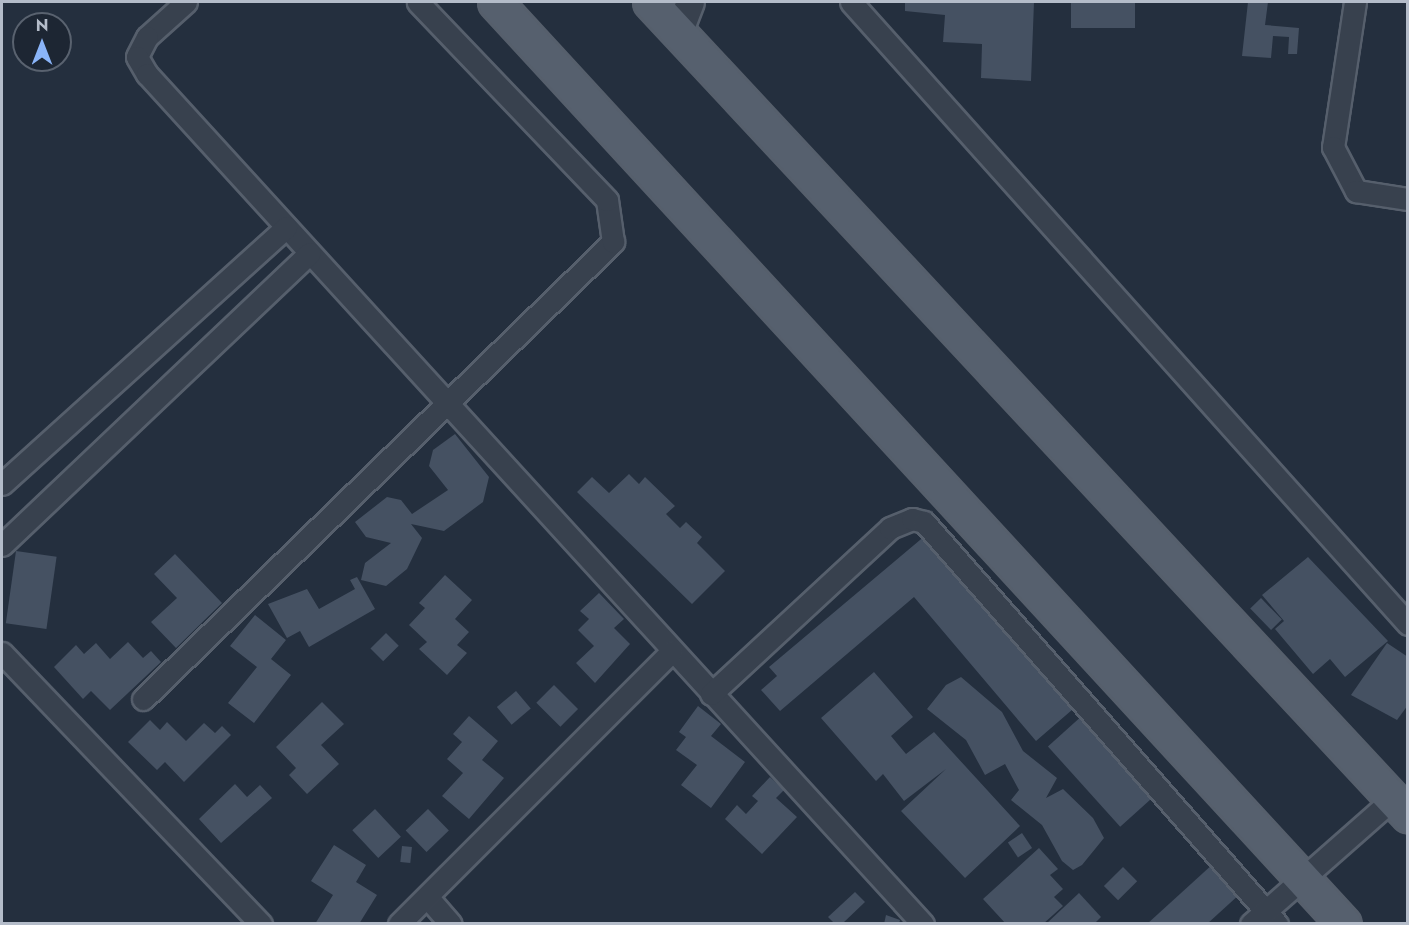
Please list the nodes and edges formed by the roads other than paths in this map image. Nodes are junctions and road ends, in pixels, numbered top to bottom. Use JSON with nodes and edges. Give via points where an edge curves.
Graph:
{"nodes":[{"id":1,"x":186,"y":2,"type":"edge"},
{"id":2,"x":418,"y":2,"type":"edge"},
{"id":3,"x":495,"y":2,"type":"edge"},
{"id":4,"x":650,"y":2,"type":"edge"},
{"id":5,"x":690,"y":2,"type":"edge"},
{"id":6,"x":851,"y":2,"type":"edge"},
{"id":7,"x":875,"y":2,"type":"edge"},
{"id":8,"x":1355,"y":2,"type":"edge"},
{"id":9,"x":871,"y":24,"type":"junction"},
{"id":10,"x":678,"y":33,"type":"junction"},
{"id":11,"x":1407,"y":199,"type":"edge"},
{"id":12,"x":286,"y":227,"type":"junction"},
{"id":13,"x":310,"y":254,"type":"junction"},
{"id":14,"x":445,"y":405,"type":"junction"},
{"id":15,"x":2,"y":484,"type":"edge"},
{"id":16,"x":2,"y":545,"type":"edge"},
{"id":17,"x":1407,"y":624,"type":"edge"},
{"id":18,"x":672,"y":651,"type":"junction"},
{"id":19,"x":2,"y":653,"type":"edge"},
{"id":20,"x":711,"y":694,"type":"junction"},
{"id":21,"x":143,"y":699,"type":"dead end"},
{"id":22,"x":1400,"y":807,"type":"edge"},
{"id":23,"x":1302,"y":878,"type":"junction"},
{"id":24,"x":429,"y":899,"type":"junction"},
{"id":25,"x":1264,"y":919,"type":"edge"},
{"id":26,"x":261,"y":924,"type":"edge"},
{"id":27,"x":399,"y":924,"type":"edge"},
{"id":28,"x":452,"y":924,"type":"edge"},
{"id":29,"x":923,"y":924,"type":"edge"},
{"id":30,"x":1344,"y":924,"type":"edge"}],
"edges":[{"from":1,"to":12,"type":"street","via":[[147,37],[137,57]]},
{"from":2,"to":14,"type":"street","via":[[607,200],[612,220],[613,242]]},
{"from":3,"to":23,"type":"main road"},
{"from":4,"to":10,"type":"main road"},
{"from":5,"to":10,"type":"street"},
{"from":6,"to":9,"type":"street"},
{"from":7,"to":9,"type":"street"},
{"from":8,"to":11,"type":"street","via":[[1333,147],[1356,191]]},
{"from":9,"to":17,"type":"street"},
{"from":10,"to":22,"type":"main road"},
{"from":12,"to":13,"type":"street"},
{"from":12,"to":15,"type":"street"},
{"from":13,"to":14,"type":"street"},
{"from":13,"to":16,"type":"street"},
{"from":14,"to":18,"type":"street"},
{"from":14,"to":21,"type":"street"},
{"from":18,"to":20,"type":"street"},
{"from":18,"to":24,"type":"street"},
{"from":19,"to":26,"type":"street"},
{"from":20,"to":25,"type":"street","via":[[890,528],[912,519],[924,522]]},
{"from":20,"to":29,"type":"street"},
{"from":22,"to":23,"type":"street"},
{"from":23,"to":25,"type":"street"},
{"from":23,"to":30,"type":"main road"},
{"from":24,"to":27,"type":"street"},
{"from":24,"to":28,"type":"street"}]}
